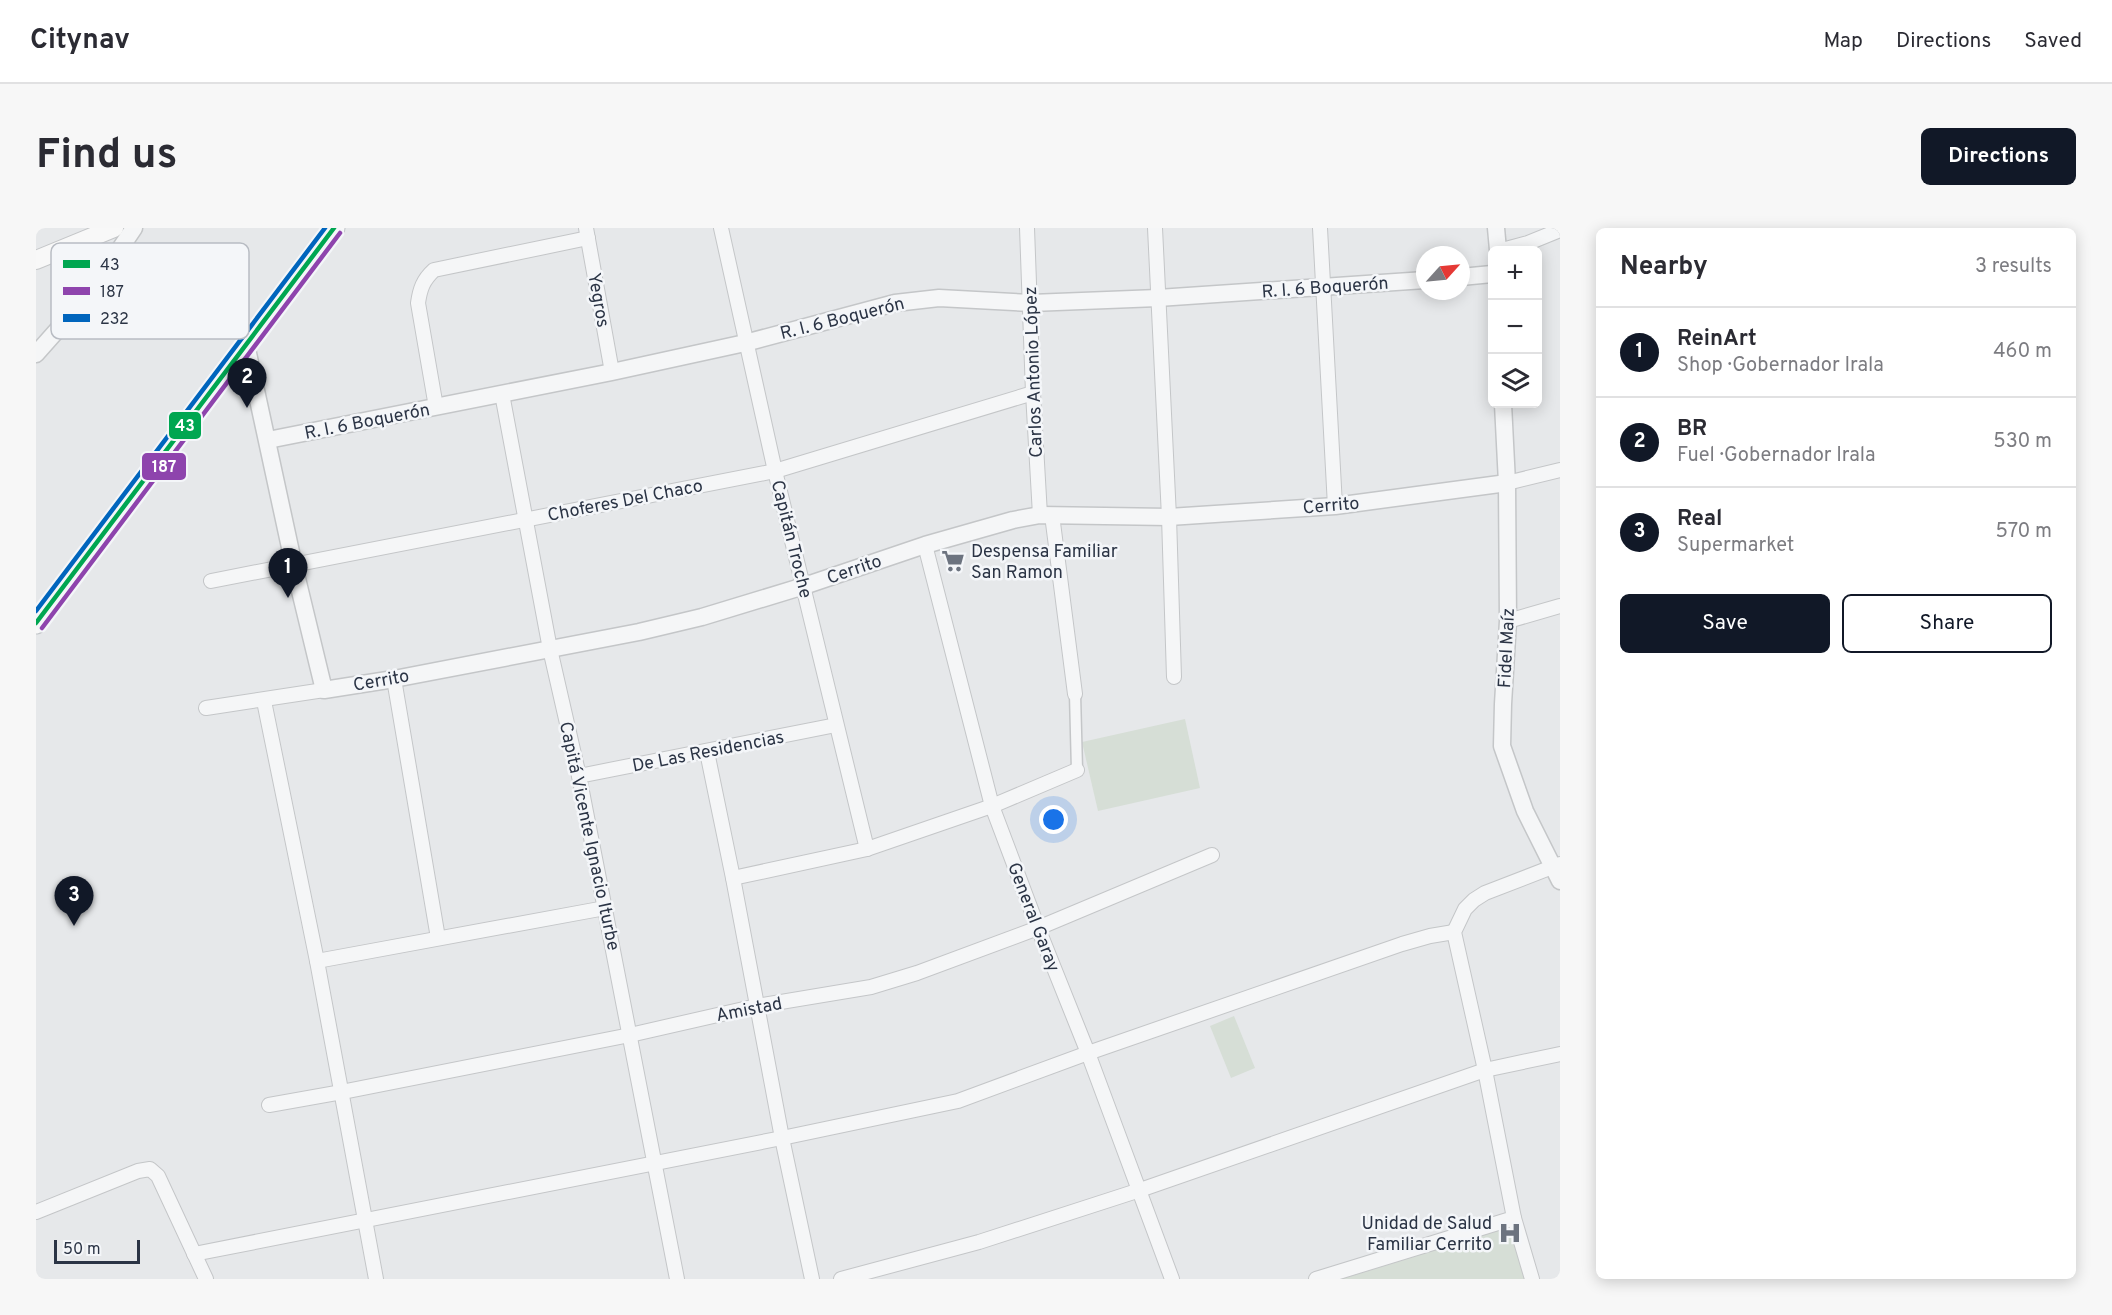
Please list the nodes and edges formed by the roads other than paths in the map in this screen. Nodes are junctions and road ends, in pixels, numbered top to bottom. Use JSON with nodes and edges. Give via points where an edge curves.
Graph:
{"nodes":[{"id":1,"x":114,"y":228,"type":"edge"},
{"id":2,"x":134,"y":228,"type":"edge"},
{"id":3,"x":334,"y":228,"type":"edge"},
{"id":4,"x":721,"y":228,"type":"edge"},
{"id":5,"x":1027,"y":228,"type":"edge"},
{"id":6,"x":1155,"y":228,"type":"edge"},
{"id":7,"x":1320,"y":228,"type":"edge"},
{"id":8,"x":1496,"y":228,"type":"edge"},
{"id":9,"x":1560,"y":230,"type":"edge"},
{"id":10,"x":587,"y":233,"type":"edge"},
{"id":11,"x":79,"y":243,"type":"edge"},
{"id":12,"x":124,"y":243,"type":"edge"},
{"id":13,"x":1499,"y":246,"type":"edge"},
{"id":14,"x":1516,"y":246,"type":"edge"},
{"id":15,"x":51,"y":255,"type":"edge"},
{"id":16,"x":36,"y":261,"type":"edge"},
{"id":17,"x":1488,"y":274,"type":"edge"},
{"id":18,"x":1470,"y":276,"type":"edge"},
{"id":19,"x":1416,"y":281,"type":"edge"},
{"id":20,"x":1322,"y":288,"type":"junction"},
{"id":21,"x":1158,"y":298,"type":"junction"},
{"id":22,"x":1031,"y":303,"type":"junction"},
{"id":23,"x":51,"y":337,"type":"edge"},
{"id":24,"x":745,"y":343,"type":"junction"},
{"id":25,"x":246,"y":344,"type":"junction"},
{"id":26,"x":36,"y":354,"type":"edge"},
{"id":27,"x":612,"y":372,"type":"junction"},
{"id":28,"x":1033,"y":393,"type":"junction"},
{"id":29,"x":502,"y":394,"type":"junction"},
{"id":30,"x":436,"y":407,"type":"junction"},
{"id":31,"x":1503,"y":408,"type":"edge"},
{"id":32,"x":268,"y":440,"type":"junction"},
{"id":33,"x":1560,"y":470,"type":"edge"},
{"id":34,"x":775,"y":471,"type":"junction"},
{"id":35,"x":1507,"y":483,"type":"junction"},
{"id":36,"x":1335,"y":506,"type":"junction"},
{"id":37,"x":1046,"y":515,"type":"junction"},
{"id":38,"x":1169,"y":516,"type":"junction"},
{"id":39,"x":525,"y":519,"type":"junction"},
{"id":40,"x":925,"y":545,"type":"junction"},
{"id":41,"x":294,"y":566,"type":"junction"},
{"id":42,"x":211,"y":581,"type":"dead end"},
{"id":43,"x":804,"y":586,"type":"junction"},
{"id":44,"x":1560,"y":606,"type":"edge"},
{"id":45,"x":1508,"y":621,"type":"junction"},
{"id":46,"x":36,"y":623,"type":"edge"},
{"id":47,"x":550,"y":648,"type":"junction"},
{"id":48,"x":1174,"y":677,"type":"dead end"},
{"id":49,"x":394,"y":678,"type":"junction"},
{"id":50,"x":324,"y":690,"type":"junction"},
{"id":51,"x":1075,"y":694,"type":"joint"},
{"id":52,"x":264,"y":701,"type":"junction"},
{"id":53,"x":206,"y":708,"type":"dead end"},
{"id":54,"x":836,"y":725,"type":"junction"},
{"id":55,"x":707,"y":752,"type":"junction"},
{"id":56,"x":1077,"y":770,"type":"joint"},
{"id":57,"x":579,"y":776,"type":"junction"},
{"id":58,"x":992,"y":806,"type":"junction"},
{"id":59,"x":867,"y":849,"type":"junction"},
{"id":60,"x":1212,"y":855,"type":"dead end"},
{"id":61,"x":1557,"y":871,"type":"edge"},
{"id":62,"x":733,"y":878,"type":"junction"},
{"id":63,"x":605,"y":908,"type":"junction"},
{"id":64,"x":1038,"y":928,"type":"junction"},
{"id":65,"x":1454,"y":932,"type":"junction"},
{"id":66,"x":438,"y":938,"type":"junction"},
{"id":67,"x":317,"y":961,"type":"junction"},
{"id":68,"x":757,"y":1006,"type":"junction"},
{"id":69,"x":630,"y":1035,"type":"junction"},
{"id":70,"x":1088,"y":1053,"type":"junction"},
{"id":71,"x":1560,"y":1053,"type":"edge"},
{"id":72,"x":1485,"y":1070,"type":"junction"},
{"id":73,"x":342,"y":1092,"type":"junction"},
{"id":74,"x":269,"y":1105,"type":"dead end"},
{"id":75,"x":782,"y":1138,"type":"junction"},
{"id":76,"x":653,"y":1163,"type":"junction"},
{"id":77,"x":1140,"y":1190,"type":"junction"},
{"id":78,"x":36,"y":1212,"type":"edge"},
{"id":79,"x":1514,"y":1218,"type":"junction"},
{"id":80,"x":364,"y":1220,"type":"junction"},
{"id":81,"x":194,"y":1254,"type":"junction"},
{"id":82,"x":206,"y":1279,"type":"edge"},
{"id":83,"x":376,"y":1279,"type":"edge"},
{"id":84,"x":677,"y":1279,"type":"edge"},
{"id":85,"x":812,"y":1279,"type":"edge"},
{"id":86,"x":841,"y":1279,"type":"edge"},
{"id":87,"x":1172,"y":1279,"type":"edge"},
{"id":88,"x":1316,"y":1279,"type":"edge"},
{"id":89,"x":1532,"y":1279,"type":"edge"}],
"edges":[{"from":1,"to":11,"type":"main road"},
{"from":2,"to":12,"type":"street"},
{"from":3,"to":25,"type":"main road"},
{"from":4,"to":24,"type":"street","name":"Capitán Troche"},
{"from":5,"to":22,"type":"street","name":"Carlos Antonio López"},
{"from":6,"to":21,"type":"street"},
{"from":7,"to":20,"type":"street"},
{"from":8,"to":13,"type":"street"},
{"from":9,"to":14,"type":"street"},
{"from":10,"to":27,"type":"street","name":"Yegros"},
{"from":10,"to":30,"type":"street","via":[[434,270],[426,277],[418,303]]},
{"from":15,"to":16,"type":"main road"},
{"from":17,"to":18,"type":"street"},
{"from":19,"to":20,"type":"street","name":"R. I. 6 Boquerón"},
{"from":20,"to":21,"type":"street","name":"R. I. 6 Boquerón"},
{"from":20,"to":36,"type":"street"},
{"from":21,"to":22,"type":"street","name":"R. I. 6 Boquerón"},
{"from":21,"to":38,"type":"street"},
{"from":22,"to":24,"type":"street","name":"R. I. 6 Boquerón","via":[[915,300]]},
{"from":22,"to":28,"type":"street","name":"Carlos Antonio López"},
{"from":23,"to":26,"type":"street"},
{"from":24,"to":27,"type":"street","name":"R. I. 6 Boquerón"},
{"from":24,"to":34,"type":"street","name":"Capitán Troche"},
{"from":25,"to":32,"type":"street"},
{"from":25,"to":46,"type":"main road"},
{"from":27,"to":29,"type":"street","name":"R. I. 6 Boquerón"},
{"from":28,"to":34,"type":"street","name":"Choferes Del Chaco"},
{"from":28,"to":37,"type":"street","name":"Carlos Antonio López"},
{"from":29,"to":30,"type":"street","name":"R. I. 6 Boquerón"},
{"from":29,"to":39,"type":"street","name":"Capitá Vicente Ignacio Iturbe"},
{"from":30,"to":32,"type":"street","name":"R. I. 6 Boquerón"},
{"from":31,"to":35,"type":"street","name":"Fidel Maíz"},
{"from":32,"to":41,"type":"street"},
{"from":33,"to":35,"type":"street"},
{"from":34,"to":39,"type":"street","name":"Choferes Del Chaco"},
{"from":34,"to":43,"type":"street","name":"Capitán Troche"},
{"from":35,"to":36,"type":"street","name":"Cerrito"},
{"from":35,"to":45,"type":"street","name":"Fidel Maíz"},
{"from":36,"to":38,"type":"street","name":"Cerrito"},
{"from":37,"to":38,"type":"street","name":"Cerrito"},
{"from":37,"to":40,"type":"street","name":"Cerrito","via":[[1013,520]]},
{"from":37,"to":51,"type":"street","name":"Carlos Antonio López"},
{"from":38,"to":48,"type":"street"},
{"from":39,"to":41,"type":"street","name":"Choferes Del Chaco"},
{"from":39,"to":47,"type":"street","name":"Capitá Vicente Ignacio Iturbe"},
{"from":40,"to":43,"type":"street","name":"Cerrito"},
{"from":40,"to":58,"type":"street","name":"General Garay"},
{"from":41,"to":42,"type":"street","name":"Choferes Del Chaco"},
{"from":41,"to":50,"type":"street"},
{"from":43,"to":47,"type":"street","name":"Cerrito","via":[[702,617]]},
{"from":43,"to":54,"type":"street","name":"Capitán Troche"},
{"from":44,"to":45,"type":"street"},
{"from":45,"to":61,"type":"street","name":"Fidel Maíz","via":[[1502,746],[1525,811]]},
{"from":47,"to":49,"type":"street","name":"Cerrito"},
{"from":47,"to":57,"type":"street","name":"Capitá Vicente Ignacio Iturbe"},
{"from":49,"to":50,"type":"street","name":"Cerrito"},
{"from":49,"to":66,"type":"street"},
{"from":50,"to":52,"type":"street","name":"Cerrito"},
{"from":51,"to":56,"type":"street"},
{"from":52,"to":53,"type":"street","name":"Cerrito"},
{"from":52,"to":67,"type":"street"},
{"from":54,"to":55,"type":"street","name":"De Las Residencias"},
{"from":54,"to":59,"type":"street","name":"Capitán Troche"},
{"from":55,"to":57,"type":"street","name":"De Las Residencias"},
{"from":55,"to":62,"type":"street"},
{"from":56,"to":58,"type":"street"},
{"from":57,"to":63,"type":"street","name":"Capitá Vicente Ignacio Iturbe"},
{"from":58,"to":59,"type":"street"},
{"from":58,"to":64,"type":"street","name":"General Garay"},
{"from":59,"to":62,"type":"street"},
{"from":60,"to":64,"type":"street","name":"Amistad"},
{"from":61,"to":65,"type":"street","via":[[1485,892],[1465,909]]},
{"from":62,"to":68,"type":"street"},
{"from":63,"to":66,"type":"street"},
{"from":63,"to":69,"type":"street","name":"Capitá Vicente Ignacio Iturbe"},
{"from":64,"to":68,"type":"street","name":"Amistad","via":[[871,987]]},
{"from":64,"to":70,"type":"street","name":"General Garay"},
{"from":65,"to":70,"type":"street","via":[[1402,944]]},
{"from":65,"to":72,"type":"street"},
{"from":66,"to":67,"type":"street"},
{"from":67,"to":73,"type":"street"},
{"from":68,"to":69,"type":"street","name":"Amistad"},
{"from":68,"to":75,"type":"street"},
{"from":69,"to":73,"type":"street","name":"Amistad"},
{"from":69,"to":76,"type":"street","name":"Capitá Vicente Ignacio Iturbe"},
{"from":70,"to":75,"type":"street","via":[[958,1101]]},
{"from":70,"to":77,"type":"street","name":"General Garay"},
{"from":71,"to":72,"type":"street"},
{"from":72,"to":77,"type":"street"},
{"from":72,"to":79,"type":"street"},
{"from":73,"to":74,"type":"street","name":"Amistad"},
{"from":73,"to":80,"type":"street"},
{"from":75,"to":76,"type":"street"},
{"from":75,"to":85,"type":"street"},
{"from":76,"to":80,"type":"street"},
{"from":76,"to":84,"type":"street","name":"Capitá Vicente Ignacio Iturbe"},
{"from":77,"to":86,"type":"street","via":[[979,1242]]},
{"from":77,"to":87,"type":"street","name":"General Garay"},
{"from":78,"to":81,"type":"street","via":[[150,1169],[158,1176]]},
{"from":79,"to":88,"type":"street"},
{"from":79,"to":89,"type":"street"},
{"from":80,"to":81,"type":"street"},
{"from":80,"to":83,"type":"street"},
{"from":81,"to":82,"type":"street"}]}
